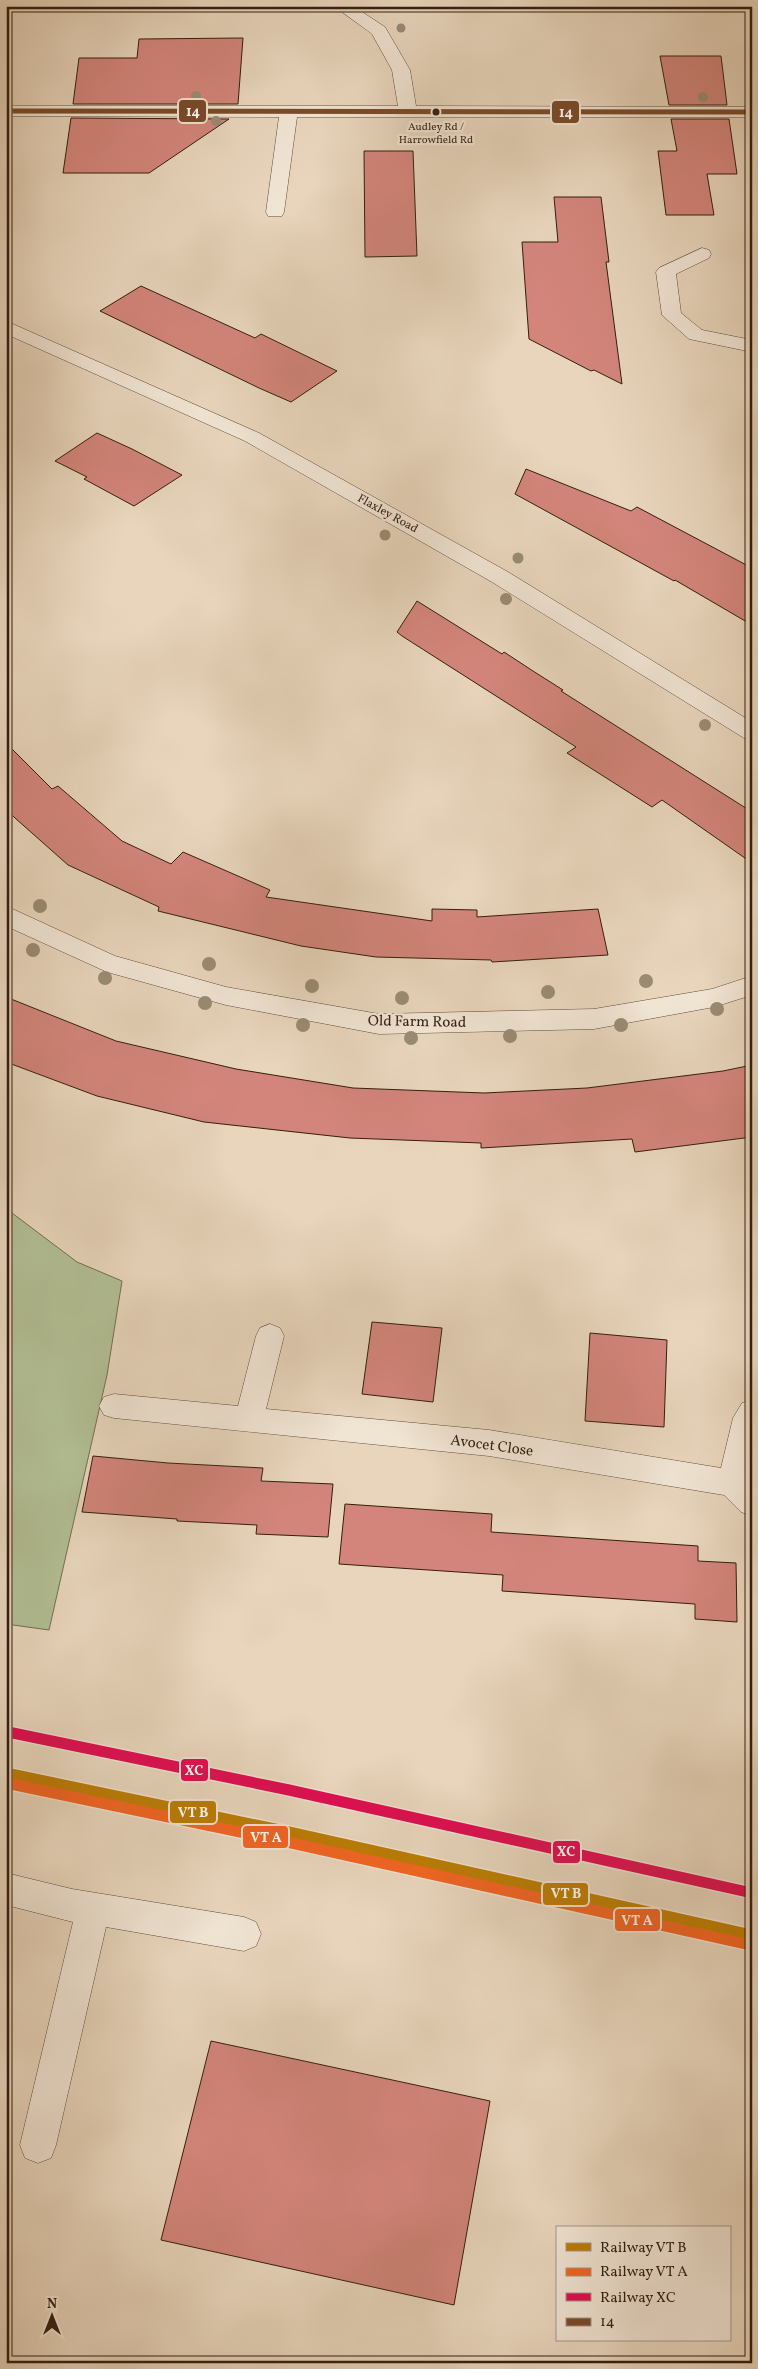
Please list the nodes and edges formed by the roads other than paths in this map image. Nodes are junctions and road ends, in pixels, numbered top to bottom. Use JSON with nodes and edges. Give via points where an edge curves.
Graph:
{"nodes":[{"id":1,"x":342,"y":6,"type":"edge"},
{"id":2,"x":6,"y":111,"type":"edge"},
{"id":3,"x":289,"y":111,"type":"junction"},
{"id":4,"x":408,"y":111,"type":"junction"},
{"id":5,"x":752,"y":112,"type":"edge"},
{"id":6,"x":275,"y":212,"type":"dead end"},
{"id":7,"x":702,"y":254,"type":"dead end"},
{"id":8,"x":6,"y":327,"type":"edge"},
{"id":9,"x":752,"y":346,"type":"edge"},
{"id":10,"x":752,"y":733,"type":"edge"},
{"id":11,"x":6,"y":915,"type":"edge"},
{"id":12,"x":752,"y":985,"type":"edge"},
{"id":13,"x":270,"y":1336,"type":"dead end"},
{"id":14,"x":114,"y":1406,"type":"dead end"},
{"id":15,"x":752,"y":1412,"type":"edge"},
{"id":16,"x":249,"y":1419,"type":"junction"},
{"id":17,"x":742,"y":1493,"type":"edge"},
{"id":18,"x":6,"y":1889,"type":"edge"},
{"id":19,"x":92,"y":1908,"type":"junction"},
{"id":20,"x":244,"y":1934,"type":"dead end"},
{"id":21,"x":38,"y":2145,"type":"dead end"}],
"edges":[{"from":1,"to":4,"type":"street","via":[[379,31],[400,70]]},
{"from":2,"to":3,"type":"street"},
{"from":3,"to":4,"type":"street"},
{"from":3,"to":6,"type":"street"},
{"from":4,"to":5,"type":"street"},
{"from":7,"to":9,"type":"street","via":[[666,272],[672,315],[696,335]]},
{"from":8,"to":10,"type":"street","name":"Flaxley Road","via":[[252,437],[500,577]]},
{"from":11,"to":12,"type":"street","name":"Old Farm Road","via":[[107,963],[226,996],[379,1024],[594,1019],[714,998]]},
{"from":13,"to":16,"type":"street"},
{"from":14,"to":16,"type":"street","name":"Avocet Close"},
{"from":15,"to":17,"type":"street","name":"Avocet Close"},
{"from":16,"to":17,"type":"street","name":"Avocet Close","via":[[489,1443]]},
{"from":18,"to":19,"type":"street"},
{"from":19,"to":20,"type":"street"},
{"from":19,"to":21,"type":"street"}]}
